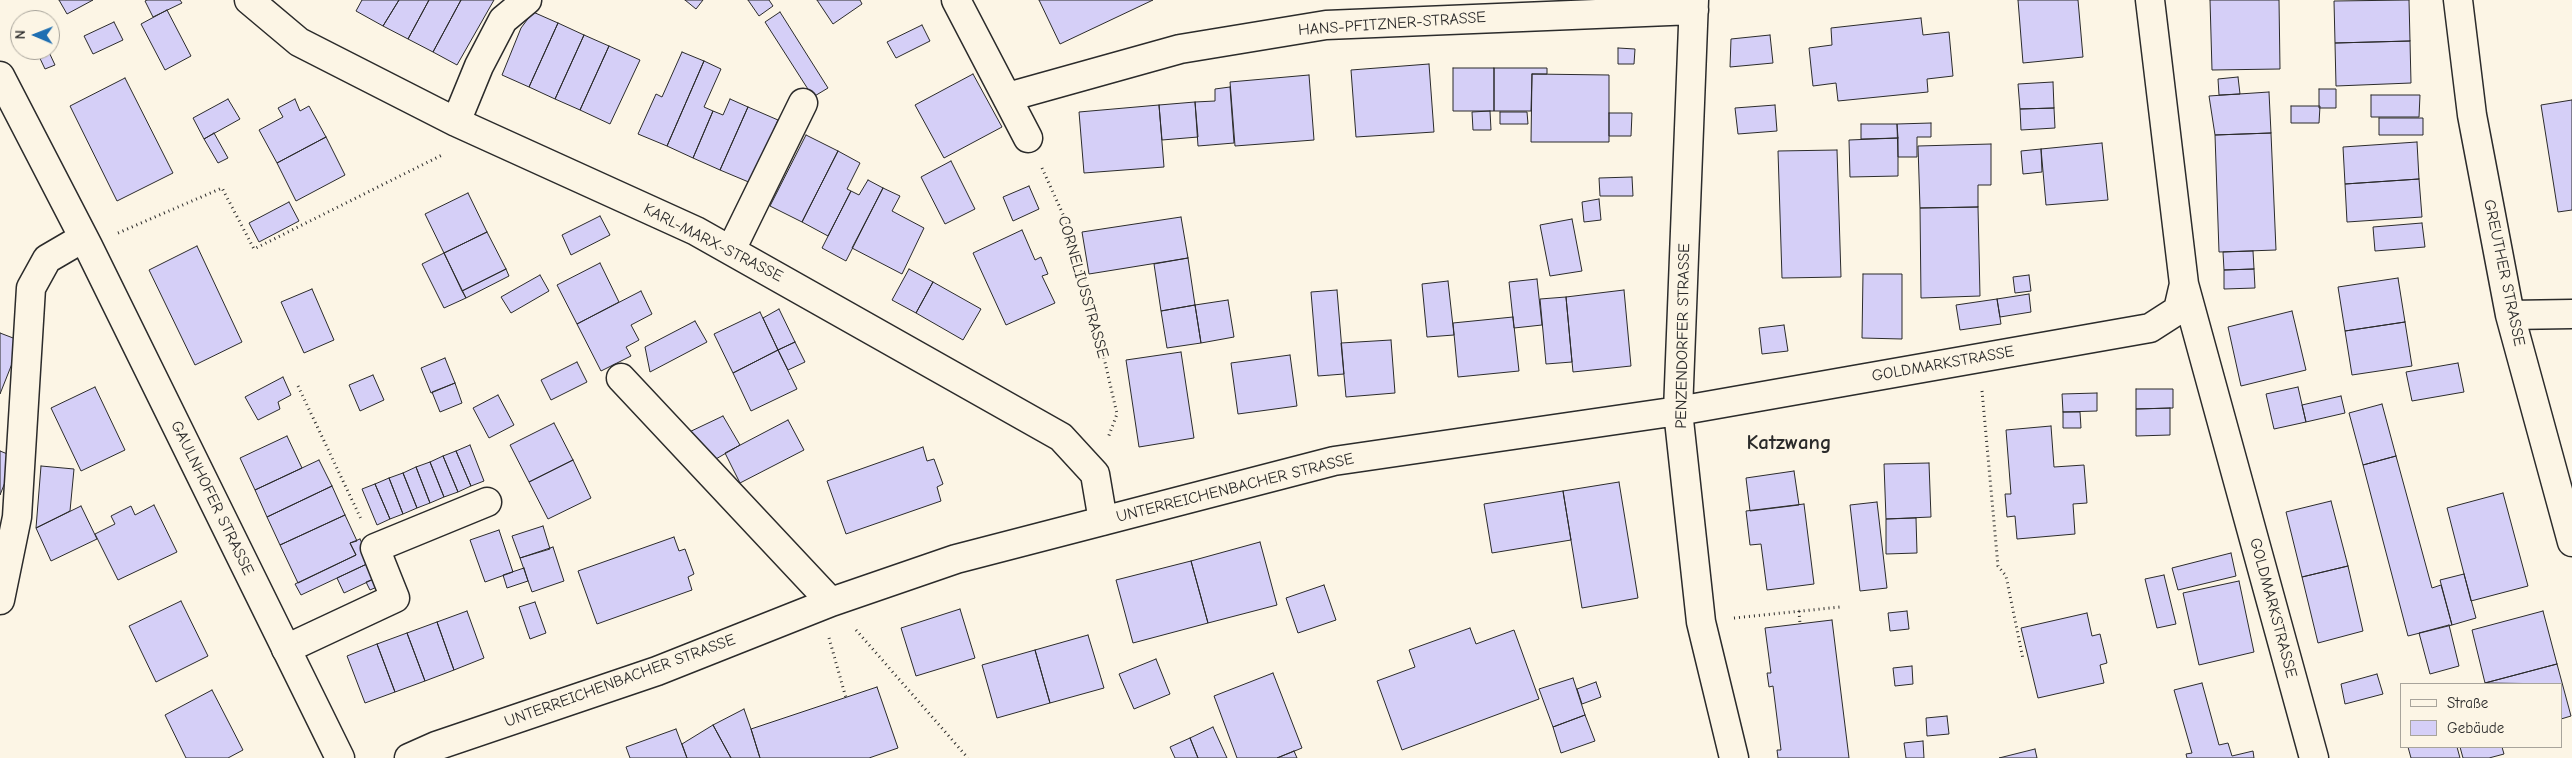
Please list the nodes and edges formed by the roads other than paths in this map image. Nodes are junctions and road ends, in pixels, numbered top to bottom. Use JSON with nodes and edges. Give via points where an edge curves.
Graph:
{"nodes":[{"id":1,"x":249,"y":0,"type":"edge"},
{"id":2,"x":528,"y":0,"type":"edge"},
{"id":3,"x":956,"y":0,"type":"edge"},
{"id":4,"x":2150,"y":0,"type":"edge"},
{"id":5,"x":2458,"y":0,"type":"edge"},
{"id":6,"x":1694,"y":5,"type":"edge"},
{"id":7,"x":0,"y":76,"type":"edge"},
{"id":8,"x":1008,"y":97,"type":"junction"},
{"id":9,"x":803,"y":103,"type":"dead end"},
{"id":10,"x":456,"y":122,"type":"junction"},
{"id":11,"x":1028,"y":138,"type":"road end"},
{"id":12,"x":86,"y":242,"type":"junction"},
{"id":13,"x":732,"y":250,"type":"junction"},
{"id":14,"x":2184,"y":284,"type":"junction"},
{"id":15,"x":2572,"y":314,"type":"edge"},
{"id":16,"x":2510,"y":315,"type":"junction"},
{"id":17,"x":621,"y":378,"type":"dead end"},
{"id":18,"x":1678,"y":411,"type":"junction"},
{"id":19,"x":487,"y":502,"type":"dead end"},
{"id":20,"x":1103,"y":520,"type":"junction"},
{"id":21,"x":2572,"y":542,"type":"edge"},
{"id":22,"x":0,"y":600,"type":"edge"},
{"id":23,"x":831,"y":602,"type":"junction"},
{"id":24,"x":286,"y":648,"type":"junction"},
{"id":25,"x":340,"y":758,"type":"edge"},
{"id":26,"x":409,"y":758,"type":"edge"},
{"id":27,"x":1734,"y":758,"type":"edge"},
{"id":28,"x":2314,"y":758,"type":"edge"}],
"edges":[{"from":1,"to":10,"type":"street","name":"KARL-MARX-STRASSE","via":[[300,42]]},
{"from":2,"to":10,"type":"street","via":[[503,20],[479,66]]},
{"from":3,"to":8,"type":"street"},
{"from":4,"to":14,"type":"street","name":"GOLDMARKSTRASSE"},
{"from":5,"to":16,"type":"street","name":"GREUTHER STRASSE","via":[[2472,116]]},
{"from":6,"to":8,"type":"street","name":"HANS-PFITZNER-STRASSE","via":[[1326,25],[1180,49]]},
{"from":6,"to":18,"type":"street","name":"PENZENDORFER STRASSE"},
{"from":7,"to":12,"type":"street","name":"GAULNHOFER STRASSE"},
{"from":8,"to":11,"type":"street"},
{"from":9,"to":13,"type":"street"},
{"from":10,"to":13,"type":"street","name":"KARL-MARX-STRASSE","via":[[696,230]]},
{"from":12,"to":22,"type":"street","via":[[47,259],[31,288],[17,517]]},
{"from":12,"to":24,"type":"street","name":"GAULNHOFER STRASSE"},
{"from":13,"to":20,"type":"street","name":"KARL-MARX-STRASSE","via":[[1061,437],[1095,474]]},
{"from":14,"to":18,"type":"street","name":"GOLDMARKSTRASSE","via":[[2178,310],[2150,328]]},
{"from":14,"to":28,"type":"street","name":"GOLDMARKSTRASSE"},
{"from":15,"to":16,"type":"street"},
{"from":16,"to":21,"type":"street","name":"GREUTHER STRASSE"},
{"from":17,"to":23,"type":"street"},
{"from":18,"to":20,"type":"street","name":"UNTERREICHENBACHER STRASSE","via":[[1334,461]]},
{"from":18,"to":27,"type":"street","name":"PENZENDORFER STRASSE","via":[[1701,622]]},
{"from":19,"to":24,"type":"street","via":[[375,548],[396,598]]},
{"from":20,"to":23,"type":"street","name":"UNTERREICHENBACHER STRASSE","via":[[956,560]]},
{"from":23,"to":26,"type":"street","name":"UNTERREICHENBACHER STRASSE","via":[[657,671]]},
{"from":24,"to":25,"type":"street","name":"GAULNHOFER STRASSE"}]}
